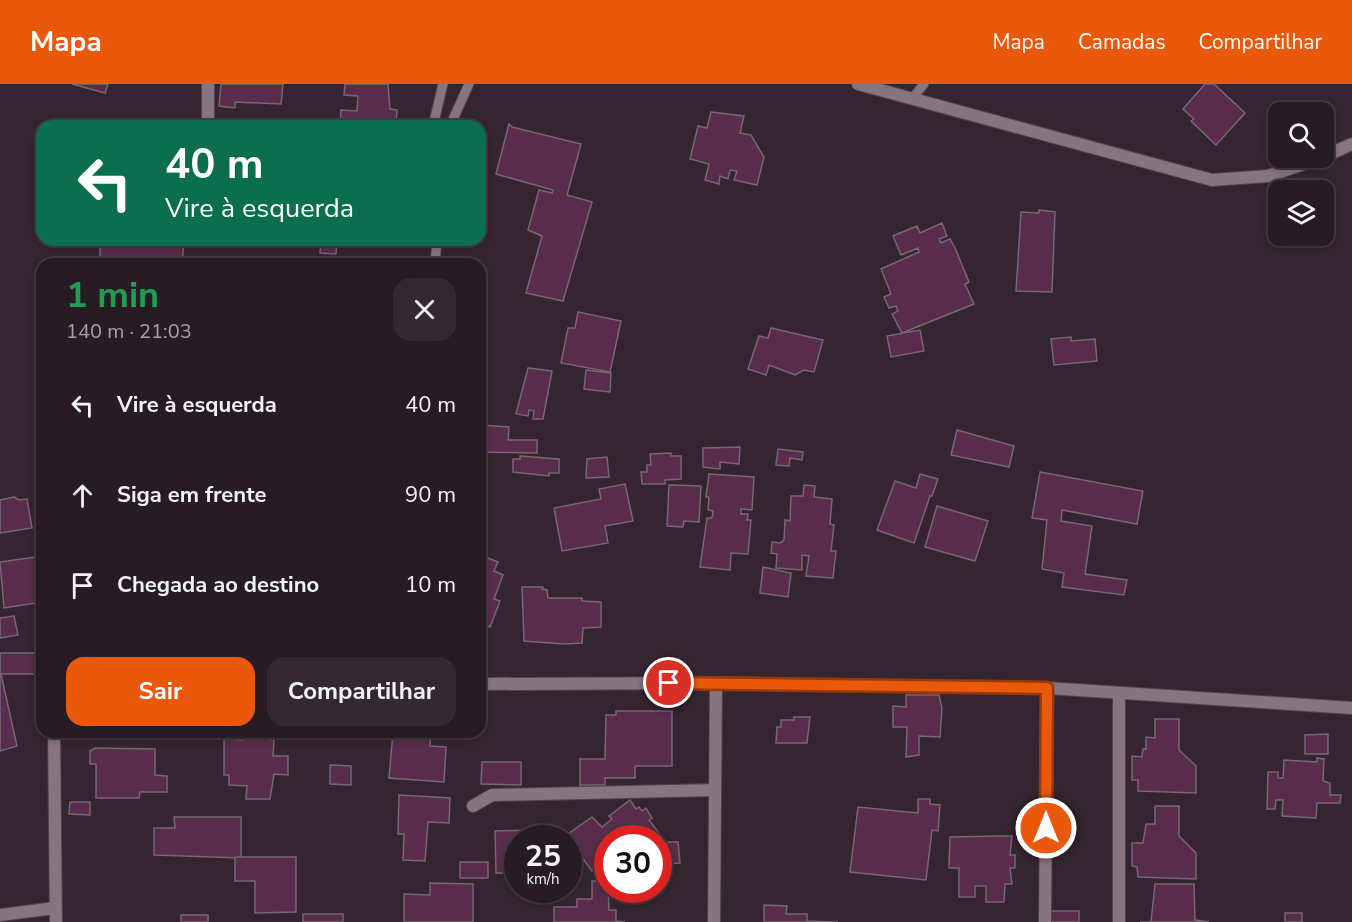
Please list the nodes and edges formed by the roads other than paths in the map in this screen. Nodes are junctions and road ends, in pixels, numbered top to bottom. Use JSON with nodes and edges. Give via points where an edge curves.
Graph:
{"nodes":[{"id":1,"x":208,"y":84,"type":"edge"},
{"id":2,"x":443,"y":84,"type":"edge"},
{"id":3,"x":469,"y":84,"type":"edge"},
{"id":4,"x":858,"y":84,"type":"edge"},
{"id":5,"x":924,"y":84,"type":"edge"},
{"id":6,"x":912,"y":99,"type":"junction"},
{"id":7,"x":207,"y":120,"type":"edge"},
{"id":8,"x":434,"y":120,"type":"edge"},
{"id":9,"x":453,"y":120,"type":"edge"},
{"id":10,"x":1352,"y":144,"type":"edge"},
{"id":11,"x":1334,"y":152,"type":"edge"},
{"id":12,"x":1291,"y":168,"type":"edge"},
{"id":13,"x":716,"y":683,"type":"junction"},
{"id":14,"x":486,"y":684,"type":"edge"},
{"id":15,"x":1047,"y":688,"type":"junction"},
{"id":16,"x":1119,"y":693,"type":"junction"},
{"id":17,"x":1352,"y":708,"type":"edge"},
{"id":18,"x":54,"y":738,"type":"edge"},
{"id":19,"x":714,"y":790,"type":"junction"},
{"id":20,"x":474,"y":806,"type":"dead end"},
{"id":21,"x":55,"y":908,"type":"junction"},
{"id":22,"x":0,"y":915,"type":"edge"},
{"id":23,"x":56,"y":922,"type":"edge"},
{"id":24,"x":714,"y":922,"type":"edge"},
{"id":25,"x":1045,"y":922,"type":"edge"},
{"id":26,"x":1119,"y":922,"type":"edge"}],
"edges":[{"from":1,"to":7,"type":"street"},
{"from":2,"to":8,"type":"lane"},
{"from":3,"to":9,"type":"lane"},
{"from":4,"to":6,"type":"street"},
{"from":5,"to":6,"type":"lane"},
{"from":6,"to":12,"type":"street","via":[[1212,180],[1268,176]]},
{"from":10,"to":11,"type":"street"},
{"from":13,"to":14,"type":"street"},
{"from":13,"to":15,"type":"street"},
{"from":13,"to":19,"type":"street"},
{"from":15,"to":16,"type":"street"},
{"from":15,"to":25,"type":"street"},
{"from":16,"to":17,"type":"street"},
{"from":16,"to":26,"type":"street"},
{"from":18,"to":21,"type":"street"},
{"from":19,"to":20,"type":"street","via":[[492,795]]},
{"from":19,"to":24,"type":"street"},
{"from":21,"to":22,"type":"street"},
{"from":21,"to":23,"type":"street"}]}
